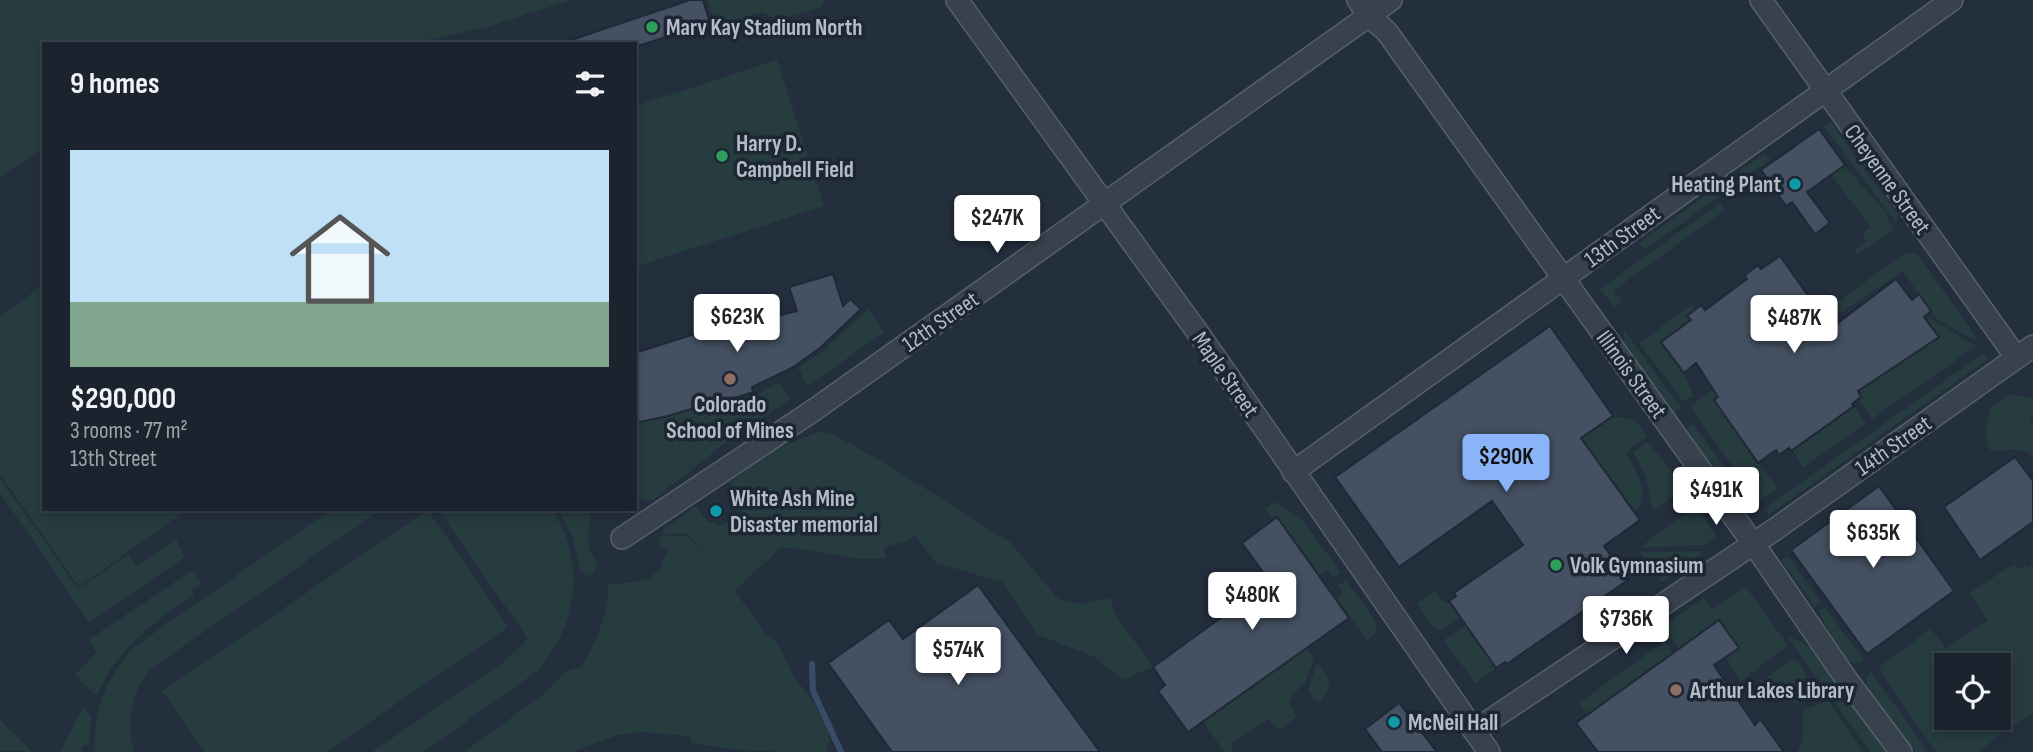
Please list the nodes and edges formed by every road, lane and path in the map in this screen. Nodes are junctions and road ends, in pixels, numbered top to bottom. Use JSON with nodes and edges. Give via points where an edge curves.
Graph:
{"nodes":[{"id":1,"x":957,"y":0,"type":"edge"},
{"id":2,"x":1391,"y":0,"type":"edge"},
{"id":3,"x":1760,"y":0,"type":"edge"},
{"id":4,"x":1952,"y":0,"type":"edge"},
{"id":5,"x":1364,"y":8,"type":"edge"},
{"id":6,"x":1825,"y":91,"type":"junction"},
{"id":7,"x":1105,"y":204,"type":"junction"},
{"id":8,"x":1563,"y":278,"type":"junction"},
{"id":9,"x":2025,"y":351,"type":"edge"},
{"id":10,"x":1293,"y":472,"type":"junction"},
{"id":11,"x":622,"y":538,"type":"dead end"},
{"id":12,"x":1754,"y":544,"type":"junction"},
{"id":13,"x":1474,"y":731,"type":"junction"},
{"id":14,"x":1489,"y":752,"type":"edge"},
{"id":15,"x":1901,"y":752,"type":"edge"}],
"edges":[{"from":1,"to":7,"type":"street","name":"Maple Street"},
{"from":2,"to":5,"type":"street","name":"12th Street"},
{"from":3,"to":6,"type":"street","name":"Cheyenne Street"},
{"from":4,"to":6,"type":"street","name":"13th Street"},
{"from":5,"to":7,"type":"street","name":"12th Street"},
{"from":5,"to":8,"type":"street","name":"Illinois Street","via":[[1387,32]]},
{"from":6,"to":8,"type":"street","name":"13th Street"},
{"from":6,"to":9,"type":"street","name":"Cheyenne Street"},
{"from":7,"to":10,"type":"street","name":"Maple Street"},
{"from":7,"to":11,"type":"street","name":"12th Street","via":[[814,410]]},
{"from":8,"to":10,"type":"street","name":"13th Street"},
{"from":8,"to":12,"type":"street","name":"Illinois Street"},
{"from":9,"to":12,"type":"street","name":"14th Street"},
{"from":10,"to":13,"type":"street","name":"Maple Street"},
{"from":12,"to":13,"type":"street","name":"14th Street"},
{"from":12,"to":15,"type":"street","name":"Illinois Street"},
{"from":13,"to":14,"type":"street","name":"Maple Street"}]}
